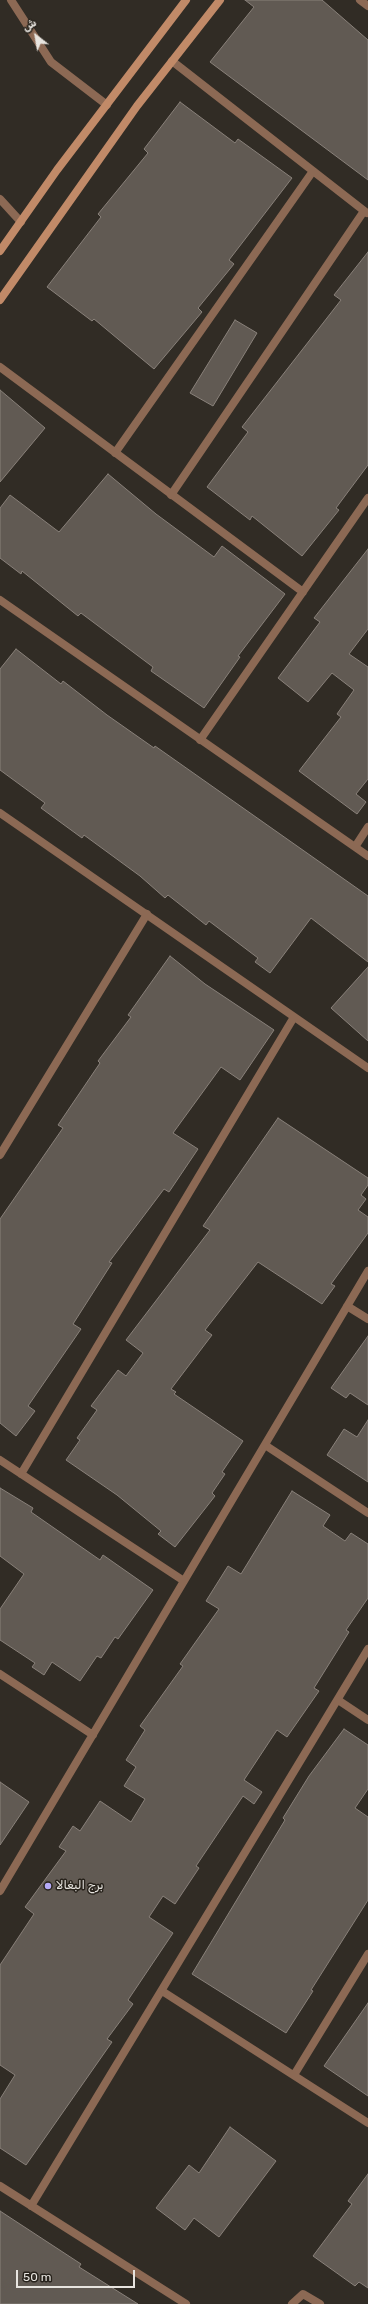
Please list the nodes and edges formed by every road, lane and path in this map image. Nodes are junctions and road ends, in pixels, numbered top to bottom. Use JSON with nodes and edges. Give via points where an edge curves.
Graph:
{"nodes":[{"id":1,"x":11,"y":0,"type":"edge"},
{"id":2,"x":186,"y":0,"type":"edge"},
{"id":3,"x":220,"y":0,"type":"edge"},
{"id":4,"x":360,"y":0,"type":"edge"},
{"id":5,"x":368,"y":6,"type":"edge"},
{"id":6,"x":172,"y":61,"type":"junction"},
{"id":7,"x":107,"y":105,"type":"junction"},
{"id":8,"x":313,"y":171,"type":"junction"},
{"id":9,"x":0,"y":199,"type":"edge"},
{"id":10,"x":366,"y":213,"type":"edge"},
{"id":11,"x":21,"y":222,"type":"junction"},
{"id":12,"x":0,"y":251,"type":"edge"},
{"id":13,"x":0,"y":300,"type":"edge"},
{"id":14,"x":0,"y":367,"type":"edge"},
{"id":15,"x":115,"y":453,"type":"junction"},
{"id":16,"x":171,"y":494,"type":"junction"},
{"id":17,"x":368,"y":498,"type":"edge"},
{"id":18,"x":303,"y":592,"type":"junction"},
{"id":19,"x":2,"y":602,"type":"edge"},
{"id":20,"x":0,"y":611,"type":"edge"},
{"id":21,"x":200,"y":740,"type":"junction"},
{"id":22,"x":0,"y":813,"type":"edge"},
{"id":23,"x":368,"y":827,"type":"edge"},
{"id":24,"x":355,"y":847,"type":"junction"},
{"id":25,"x":368,"y":856,"type":"edge"},
{"id":26,"x":147,"y":914,"type":"junction"},
{"id":27,"x":294,"y":1017,"type":"junction"},
{"id":28,"x":368,"y":1068,"type":"edge"},
{"id":29,"x":0,"y":1155,"type":"edge"},
{"id":30,"x":368,"y":1271,"type":"edge"},
{"id":31,"x":347,"y":1306,"type":"junction"},
{"id":32,"x":368,"y":1319,"type":"edge"},
{"id":33,"x":265,"y":1445,"type":"junction"},
{"id":34,"x":0,"y":1460,"type":"edge"},
{"id":35,"x":21,"y":1474,"type":"junction"},
{"id":36,"x":368,"y":1513,"type":"edge"},
{"id":37,"x":184,"y":1581,"type":"junction"},
{"id":38,"x":368,"y":1649,"type":"edge"},
{"id":39,"x":0,"y":1674,"type":"edge"},
{"id":40,"x":338,"y":1700,"type":"junction"},
{"id":41,"x":368,"y":1720,"type":"edge"},
{"id":42,"x":93,"y":1735,"type":"junction"},
{"id":43,"x":0,"y":1891,"type":"edge"},
{"id":44,"x":368,"y":1954,"type":"edge"},
{"id":45,"x":162,"y":1991,"type":"junction"},
{"id":46,"x":294,"y":2075,"type":"junction"},
{"id":47,"x":368,"y":2123,"type":"edge"},
{"id":48,"x":0,"y":2186,"type":"edge"},
{"id":49,"x":31,"y":2206,"type":"junction"},
{"id":50,"x":186,"y":2304,"type":"edge"},
{"id":51,"x":292,"y":2304,"type":"edge"},
{"id":52,"x":320,"y":2304,"type":"edge"}],
"edges":[{"from":1,"to":7,"type":"street","via":[[51,62]]},
{"from":2,"to":7,"type":"main road"},
{"from":3,"to":6,"type":"main road"},
{"from":4,"to":5,"type":"street"},
{"from":6,"to":8,"type":"street"},
{"from":6,"to":13,"type":"main road","via":[[79,186]]},
{"from":7,"to":11,"type":"main road","via":[[56,170]]},
{"from":8,"to":10,"type":"street"},
{"from":8,"to":15,"type":"street"},
{"from":9,"to":11,"type":"street"},
{"from":10,"to":16,"type":"street"},
{"from":11,"to":12,"type":"main road"},
{"from":14,"to":15,"type":"street"},
{"from":15,"to":16,"type":"street"},
{"from":16,"to":18,"type":"street"},
{"from":17,"to":18,"type":"street"},
{"from":18,"to":21,"type":"street"},
{"from":19,"to":20,"type":"street"},
{"from":19,"to":21,"type":"street"},
{"from":21,"to":24,"type":"street"},
{"from":22,"to":26,"type":"street"},
{"from":23,"to":24,"type":"street"},
{"from":24,"to":25,"type":"street"},
{"from":26,"to":27,"type":"street"},
{"from":26,"to":29,"type":"street"},
{"from":27,"to":28,"type":"street"},
{"from":27,"to":35,"type":"street"},
{"from":30,"to":31,"type":"street"},
{"from":31,"to":32,"type":"street"},
{"from":31,"to":33,"type":"street"},
{"from":33,"to":36,"type":"street"},
{"from":33,"to":37,"type":"street"},
{"from":34,"to":35,"type":"street"},
{"from":35,"to":37,"type":"street"},
{"from":37,"to":42,"type":"street"},
{"from":38,"to":40,"type":"street"},
{"from":39,"to":42,"type":"street"},
{"from":40,"to":41,"type":"street"},
{"from":40,"to":45,"type":"street"},
{"from":42,"to":43,"type":"street"},
{"from":44,"to":46,"type":"street"},
{"from":45,"to":46,"type":"street"},
{"from":45,"to":49,"type":"street"},
{"from":46,"to":47,"type":"street"},
{"from":48,"to":49,"type":"street"},
{"from":49,"to":50,"type":"street"},
{"from":51,"to":52,"type":"street","via":[[303,2294]]}]}
